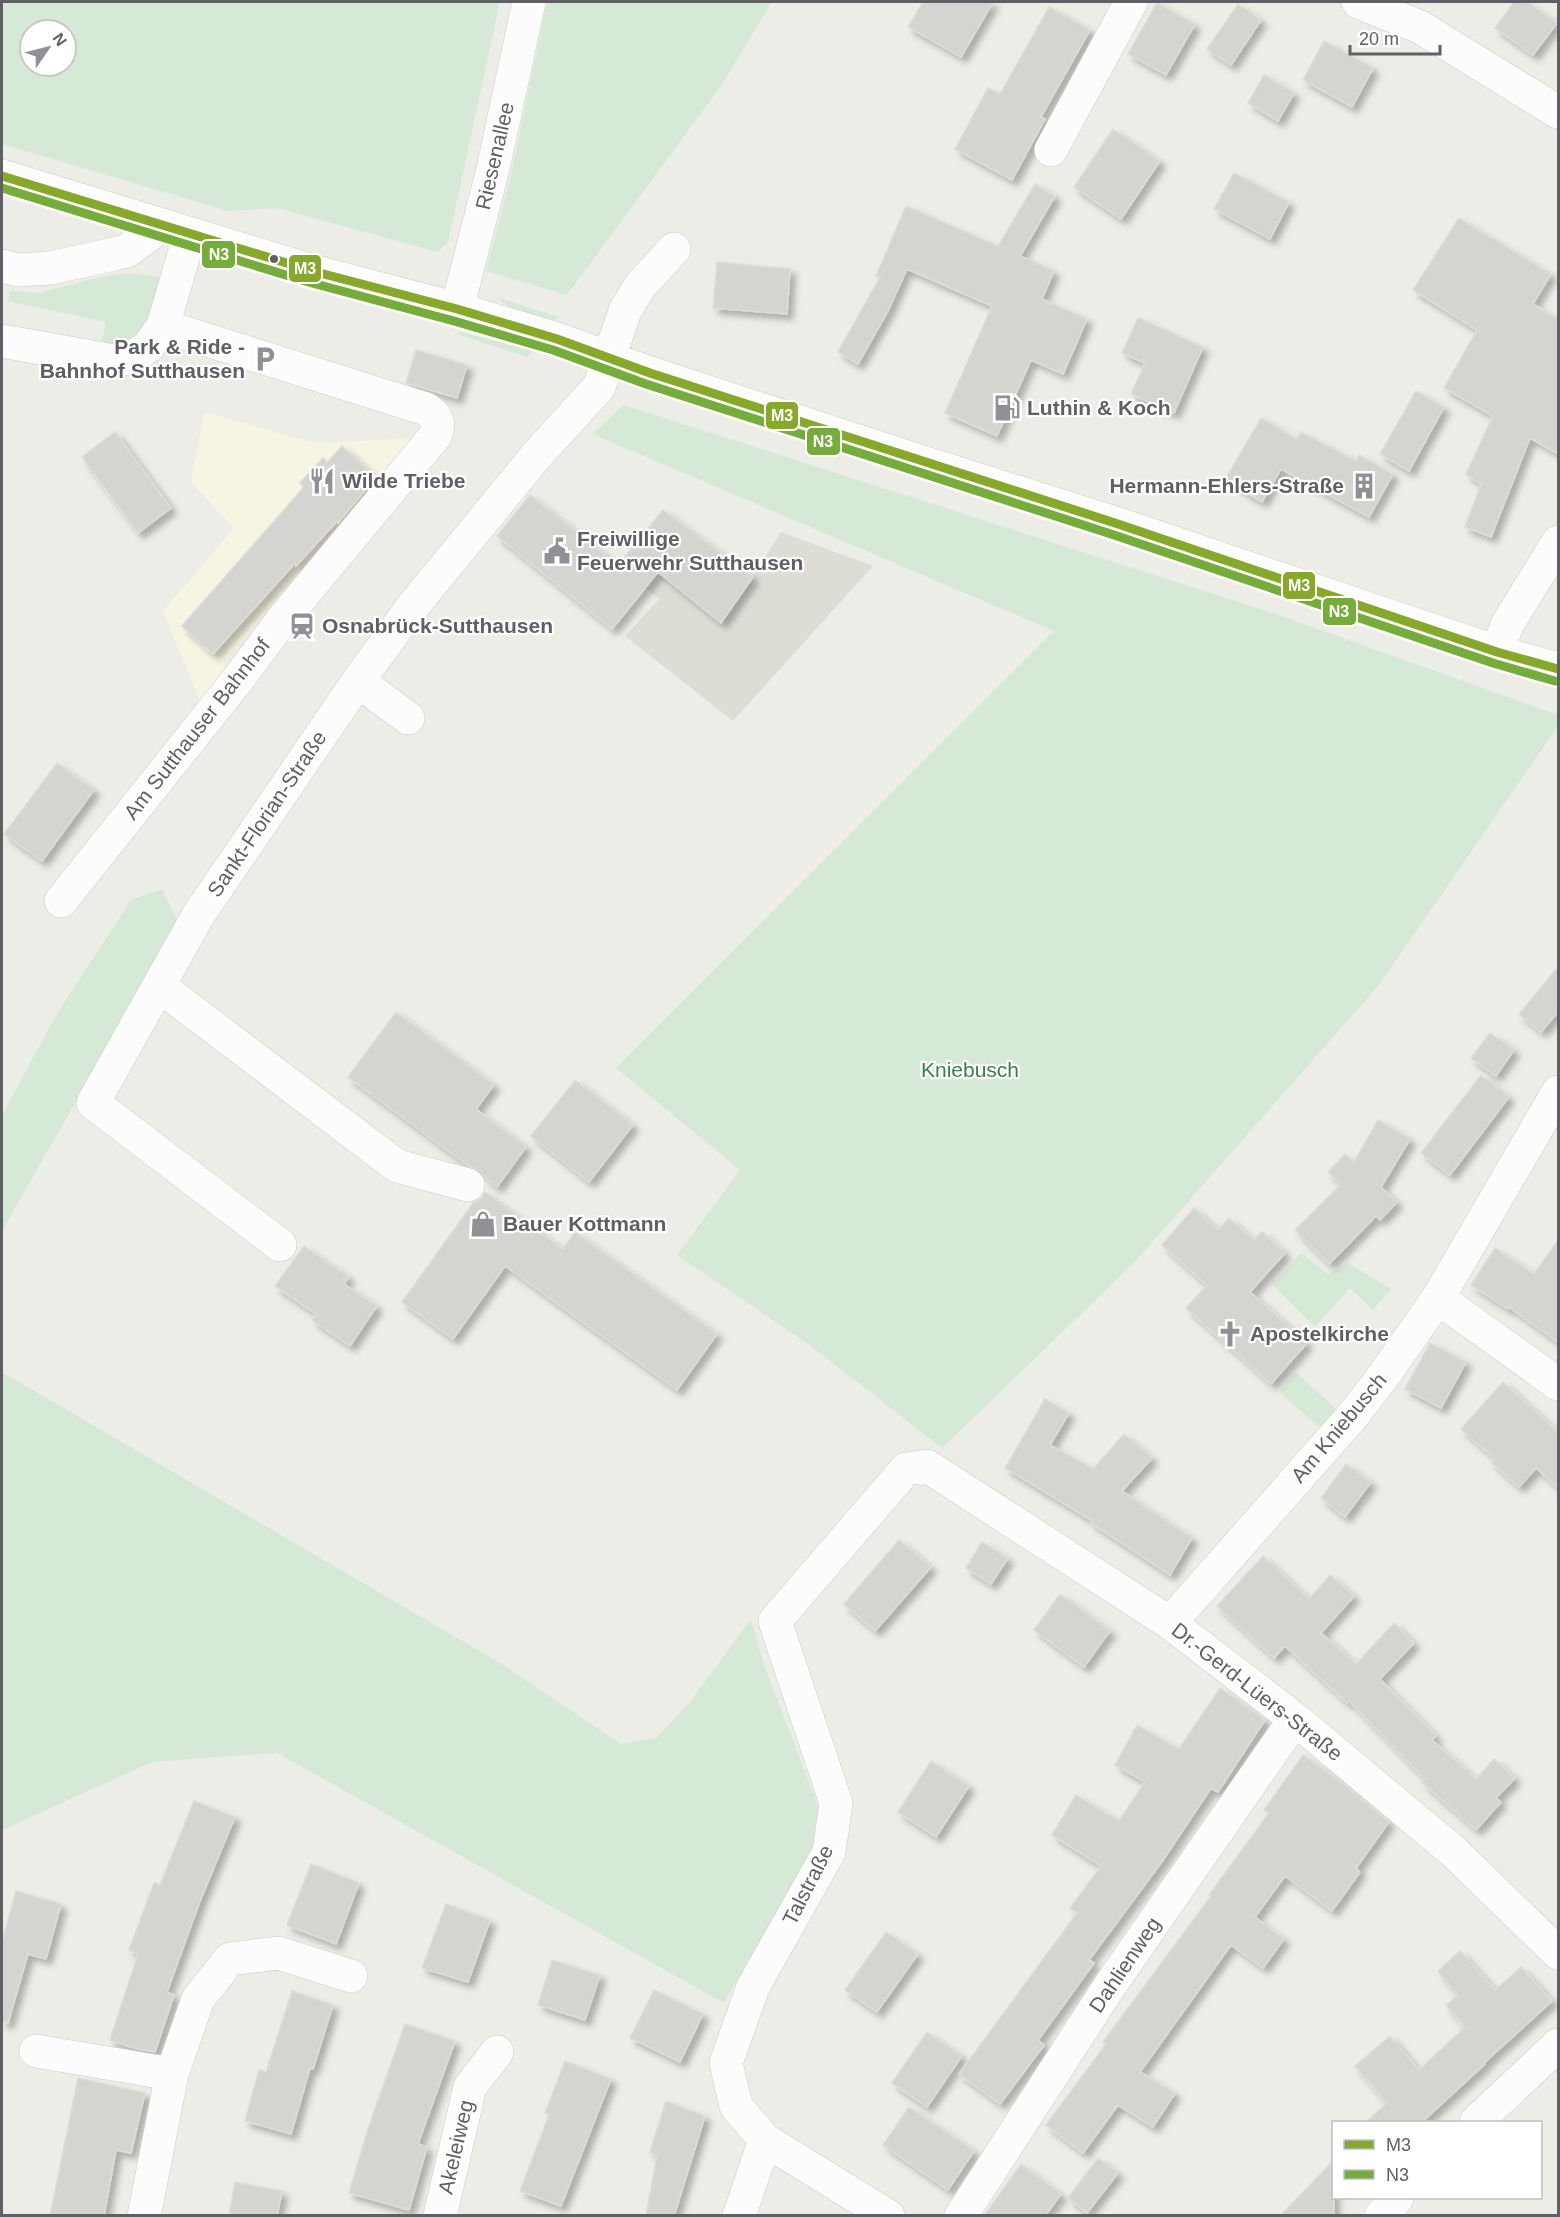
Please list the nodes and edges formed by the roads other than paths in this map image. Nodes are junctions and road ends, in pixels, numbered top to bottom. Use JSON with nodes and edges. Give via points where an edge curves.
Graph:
{"nodes":[{"id":1,"x":529,"y":2,"type":"edge"},
{"id":2,"x":1131,"y":2,"type":"edge"},
{"id":3,"x":1358,"y":2,"type":"edge"},
{"id":4,"x":1558,"y":112,"type":"edge"},
{"id":5,"x":1051,"y":150,"type":"dead end"},
{"id":6,"x":2,"y":176,"type":"edge"},
{"id":7,"x":176,"y":230,"type":"junction"},
{"id":8,"x":674,"y":249,"type":"dead end"},
{"id":9,"x":2,"y":266,"type":"edge"},
{"id":10,"x":458,"y":309,"type":"junction"},
{"id":11,"x":163,"y":326,"type":"junction"},
{"id":12,"x":2,"y":342,"type":"edge"},
{"id":13,"x":610,"y":358,"type":"junction"},
{"id":14,"x":1558,"y":542,"type":"edge"},
{"id":15,"x":1497,"y":652,"type":"junction"},
{"id":16,"x":1558,"y":669,"type":"edge"},
{"id":17,"x":358,"y":681,"type":"junction"},
{"id":18,"x":408,"y":718,"type":"dead end"},
{"id":19,"x":61,"y":901,"type":"dead end"},
{"id":20,"x":159,"y":986,"type":"junction"},
{"id":21,"x":1558,"y":1092,"type":"edge"},
{"id":22,"x":468,"y":1185,"type":"dead end"},
{"id":23,"x":280,"y":1245,"type":"dead end"},
{"id":24,"x":1438,"y":1298,"type":"junction"},
{"id":25,"x":1558,"y":1384,"type":"edge"},
{"id":26,"x":927,"y":1466,"type":"joint"},
{"id":27,"x":1170,"y":1623,"type":"junction"},
{"id":28,"x":1295,"y":1719,"type":"junction"},
{"id":29,"x":1558,"y":1953,"type":"edge"},
{"id":30,"x":351,"y":1976,"type":"dead end"},
{"id":31,"x":1558,"y":2045,"type":"edge"},
{"id":32,"x":36,"y":2052,"type":"dead end"},
{"id":33,"x":497,"y":2052,"type":"dead end"},
{"id":34,"x":172,"y":2074,"type":"junction"},
{"id":35,"x":1477,"y":2121,"type":"edge"},
{"id":36,"x":765,"y":2140,"type":"junction"},
{"id":37,"x":1396,"y":2199,"type":"edge"},
{"id":38,"x":144,"y":2216,"type":"edge"},
{"id":39,"x":441,"y":2216,"type":"edge"},
{"id":40,"x":739,"y":2216,"type":"edge"},
{"id":41,"x":888,"y":2216,"type":"edge"},
{"id":42,"x":961,"y":2216,"type":"edge"},
{"id":43,"x":1381,"y":2216,"type":"edge"}],
"edges":[{"from":1,"to":10,"type":"street","name":"Riesenallee"},
{"from":2,"to":5,"type":"street"},
{"from":3,"to":4,"type":"street","via":[[1420,27]]},
{"from":6,"to":7,"type":"street"},
{"from":7,"to":9,"type":"street","via":[[127,251],[50,268],[18,270]]},
{"from":7,"to":10,"type":"street"},
{"from":7,"to":11,"type":"street"},
{"from":8,"to":13,"type":"street","name":"Sankt-Florian-Straße","via":[[640,286],[625,311]]},
{"from":10,"to":13,"type":"street"},
{"from":11,"to":12,"type":"street","via":[[149,346],[133,357],[114,361]]},
{"from":11,"to":19,"type":"street","name":"Am Sutthauser Bahnhof","via":[[426,409],[434,414],[438,429]]},
{"from":13,"to":15,"type":"street"},
{"from":13,"to":17,"type":"street","name":"Sankt-Florian-Straße","via":[[599,387],[471,533]]},
{"from":14,"to":15,"type":"street","via":[[1507,625]]},
{"from":15,"to":16,"type":"street"},
{"from":17,"to":18,"type":"street"},
{"from":17,"to":20,"type":"street","name":"Sankt-Florian-Straße","via":[[199,914]]},
{"from":20,"to":22,"type":"street","via":[[397,1166]]},
{"from":20,"to":23,"type":"street","name":"Sankt-Florian-Straße","via":[[93,1103]]},
{"from":21,"to":24,"type":"street","name":"Am Kniebusch"},
{"from":24,"to":25,"type":"street"},
{"from":24,"to":27,"type":"street","name":"Am Kniebusch","via":[[1355,1413]]},
{"from":26,"to":27,"type":"street","name":"Dr.-Gerd-Lüers-Straße"},
{"from":26,"to":36,"type":"street","name":"Talstraße","via":[[906,1469],[774,1621],[836,1803],[830,1852],[753,1987],[726,2063],[736,2106]]},
{"from":27,"to":28,"type":"street","name":"Dr.-Gerd-Lüers-Straße"},
{"from":28,"to":29,"type":"street","name":"Dr.-Gerd-Lüers-Straße","via":[[1454,1852]]},
{"from":28,"to":42,"type":"street","name":"Dahlienweg","via":[[1109,1987]]},
{"from":30,"to":34,"type":"street","via":[[278,1953],[230,1959],[198,1999]]},
{"from":31,"to":35,"type":"street"},
{"from":32,"to":34,"type":"street"},
{"from":33,"to":39,"type":"street","name":"Akeleiweg","via":[[470,2087]]},
{"from":34,"to":38,"type":"street"},
{"from":36,"to":40,"type":"street"},
{"from":36,"to":41,"type":"street","name":"Talstraße"},
{"from":37,"to":43,"type":"street"}]}
